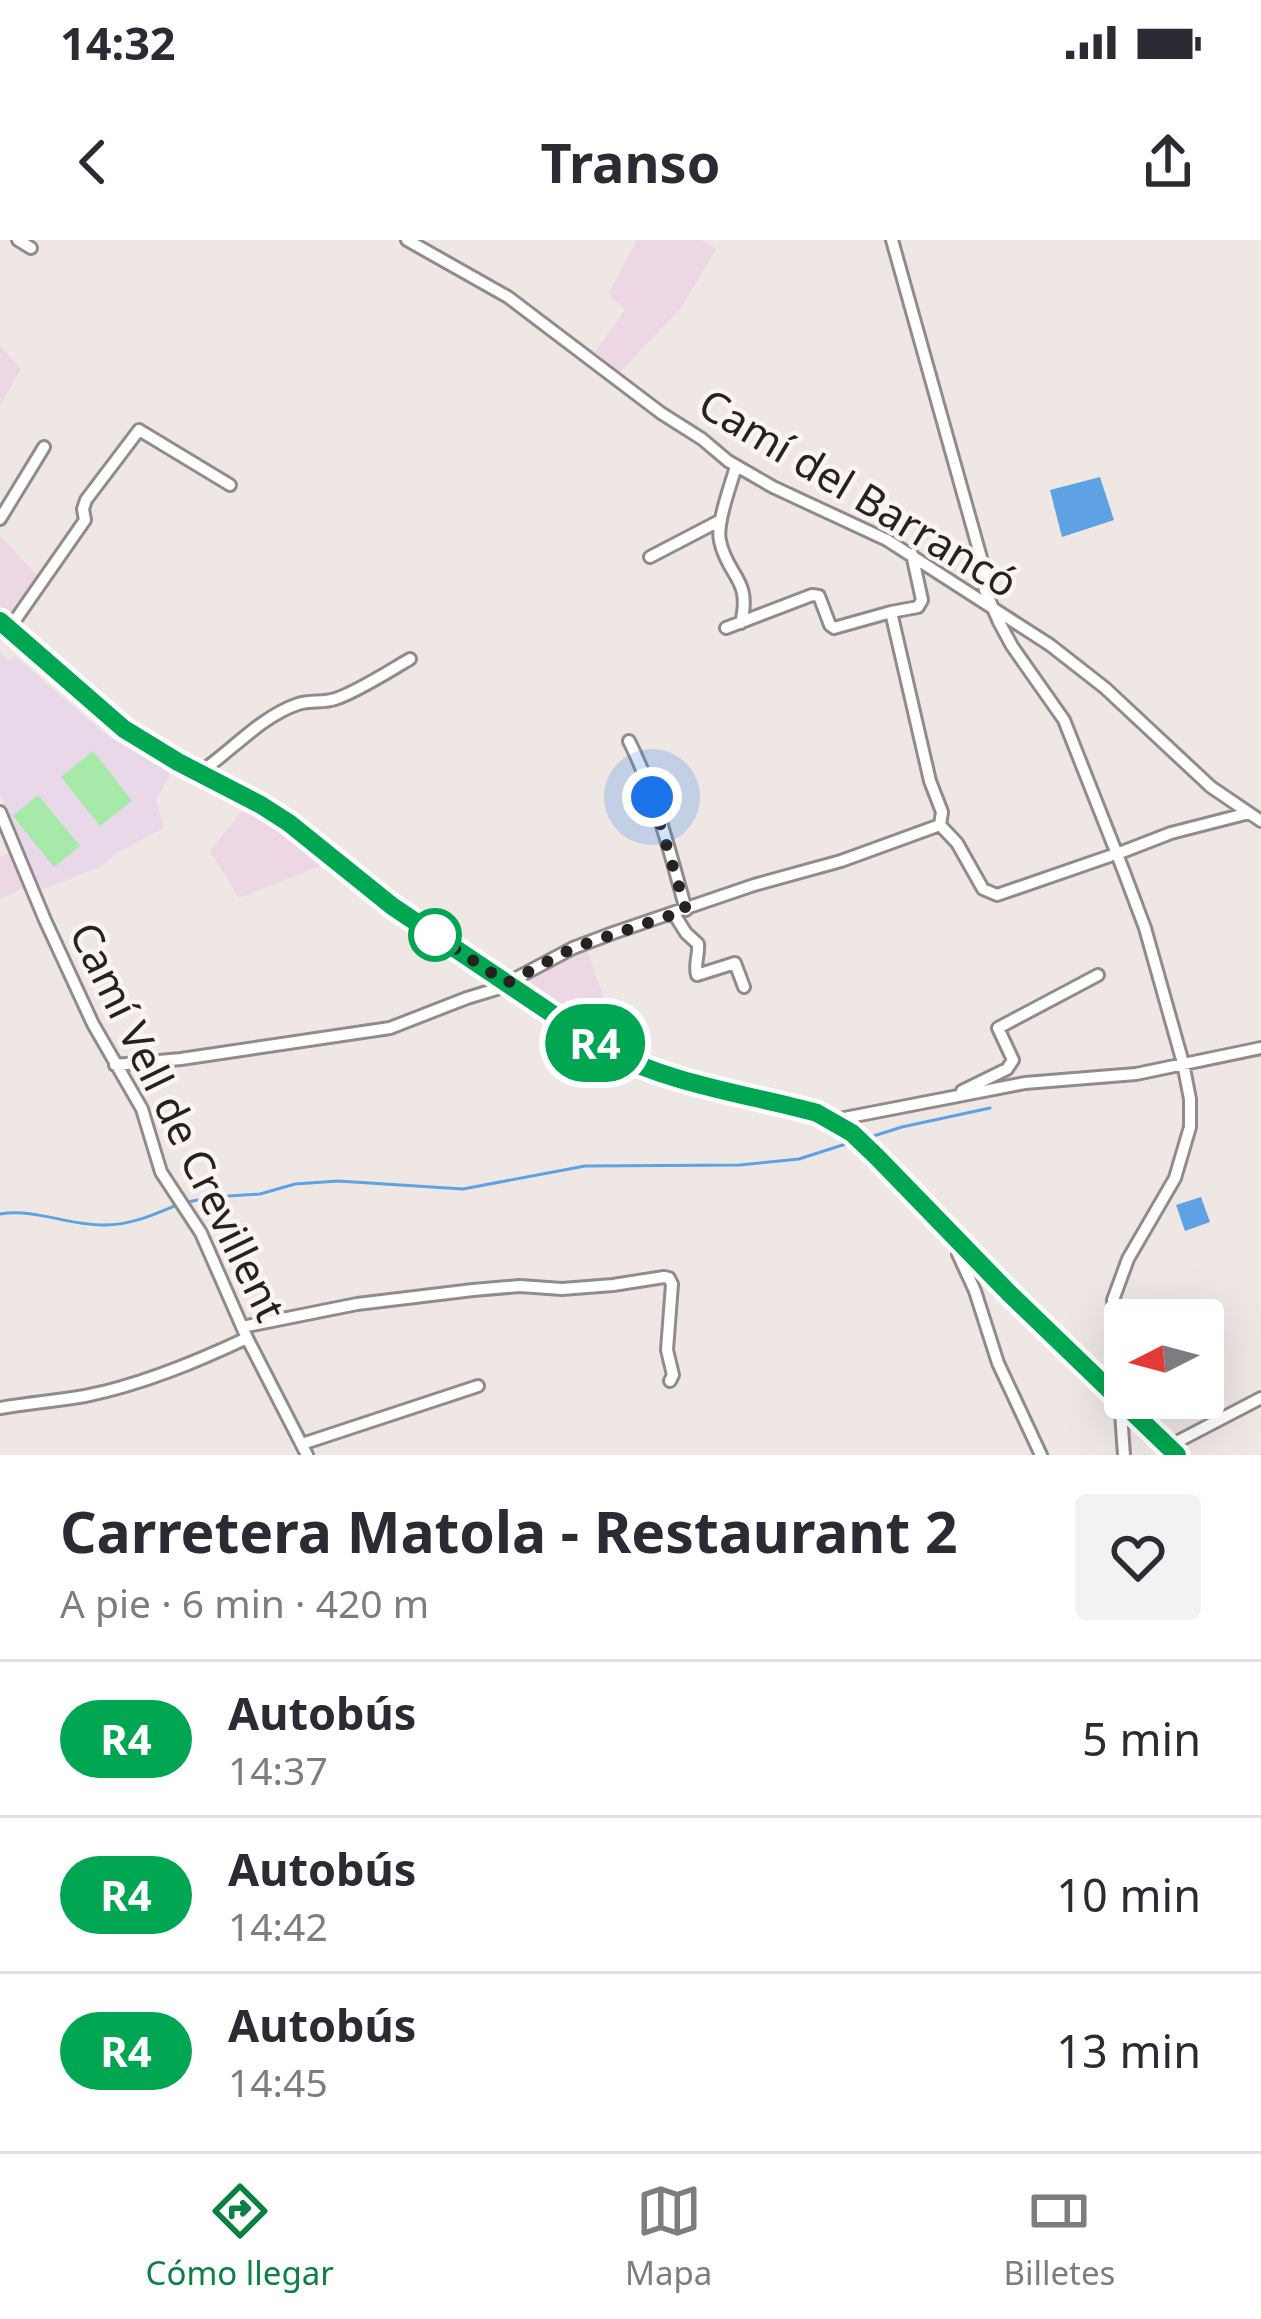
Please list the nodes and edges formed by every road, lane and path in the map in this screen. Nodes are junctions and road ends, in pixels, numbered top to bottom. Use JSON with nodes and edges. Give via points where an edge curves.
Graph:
{"nodes":[{"id":1,"x":18,"y":240,"type":"edge"},
{"id":2,"x":407,"y":240,"type":"edge"},
{"id":3,"x":892,"y":240,"type":"edge"},
{"id":4,"x":31,"y":248,"type":"dead end"},
{"id":5,"x":44,"y":447,"type":"dead end"},
{"id":6,"x":736,"y":466,"type":"junction"},
{"id":7,"x":230,"y":485,"type":"dead end"},
{"id":8,"x":0,"y":519,"type":"edge"},
{"id":9,"x":722,"y":520,"type":"junction"},
{"id":10,"x":912,"y":554,"type":"junction"},
{"id":11,"x":650,"y":557,"type":"dead end"},
{"id":12,"x":992,"y":608,"type":"junction"},
{"id":13,"x":891,"y":612,"type":"junction"},
{"id":14,"x":741,"y":623,"type":"junction"},
{"id":15,"x":4,"y":625,"type":"edge"},
{"id":16,"x":726,"y":628,"type":"dead end"},
{"id":17,"x":410,"y":659,"type":"dead end"},
{"id":18,"x":629,"y":741,"type":"dead end"},
{"id":19,"x":199,"y":773,"type":"junction"},
{"id":20,"x":0,"y":812,"type":"edge"},
{"id":21,"x":1249,"y":813,"type":"junction"},
{"id":22,"x":1261,"y":821,"type":"edge"},
{"id":23,"x":940,"y":825,"type":"junction"},
{"id":24,"x":680,"y":912,"type":"junction"},
{"id":25,"x":1098,"y":975,"type":"dead end"},
{"id":26,"x":508,"y":984,"type":"junction"},
{"id":27,"x":744,"y":987,"type":"dead end"},
{"id":28,"x":1261,"y":1048,"type":"edge"},
{"id":29,"x":1183,"y":1063,"type":"junction"},
{"id":30,"x":115,"y":1065,"type":"junction"},
{"id":31,"x":949,"y":1098,"type":"junction"},
{"id":32,"x":834,"y":1120,"type":"junction"},
{"id":33,"x":960,"y":1243,"type":"junction"},
{"id":34,"x":1112,"y":1299,"type":"edge"},
{"id":35,"x":244,"y":1332,"type":"junction"},
{"id":36,"x":670,"y":1381,"type":"dead end"},
{"id":37,"x":1104,"y":1384,"type":"edge"},
{"id":38,"x":478,"y":1386,"type":"dead end"},
{"id":39,"x":1261,"y":1399,"type":"edge"},
{"id":40,"x":0,"y":1408,"type":"edge"},
{"id":41,"x":1120,"y":1419,"type":"edge"},
{"id":42,"x":1140,"y":1419,"type":"edge"},
{"id":43,"x":304,"y":1450,"type":"edge"},
{"id":44,"x":1173,"y":1451,"type":"edge"},
{"id":45,"x":1041,"y":1455,"type":"edge"},
{"id":46,"x":1124,"y":1455,"type":"edge"}],
"edges":[{"from":1,"to":4,"type":"street"},
{"from":2,"to":6,"type":"street","name":"Camí del Barrancó","via":[[508,297]]},
{"from":3,"to":12,"type":"street"},
{"from":5,"to":8,"type":"street"},
{"from":6,"to":9,"type":"street"},
{"from":6,"to":10,"type":"street","name":"Camí del Barrancó"},
{"from":7,"to":15,"type":"street","via":[[139,430],[86,500],[85,520]]},
{"from":9,"to":11,"type":"street"},
{"from":9,"to":14,"type":"street","via":[[720,541],[743,586]]},
{"from":10,"to":12,"type":"street","name":"Camí del Barrancó"},
{"from":10,"to":13,"type":"street","via":[[922,600]]},
{"from":12,"to":21,"type":"street","name":"Camí del Barrancó","via":[[1081,668]]},
{"from":12,"to":29,"type":"street","via":[[1064,720],[1145,928]]},
{"from":13,"to":14,"type":"street","via":[[834,628],[812,595]]},
{"from":13,"to":23,"type":"street"},
{"from":14,"to":16,"type":"street"},
{"from":15,"to":19,"type":"street","via":[[124,729]]},
{"from":17,"to":19,"type":"street","via":[[336,699],[278,715]]},
{"from":18,"to":24,"type":"street","via":[[662,827]]},
{"from":19,"to":26,"type":"street","via":[[289,823]]},
{"from":20,"to":30,"type":"street","name":"Camí Vell de Crevillent"},
{"from":21,"to":22,"type":"street","name":"Camí del Barrancó"},
{"from":21,"to":23,"type":"street","via":[[997,895],[983,889]]},
{"from":23,"to":24,"type":"street"},
{"from":24,"to":26,"type":"street","via":[[573,948]]},
{"from":24,"to":27,"type":"street","via":[[698,944],[697,975],[735,962]]},
{"from":25,"to":31,"type":"street","via":[[998,1028],[1012,1060],[1007,1069]]},
{"from":26,"to":30,"type":"street","via":[[390,1028]]},
{"from":26,"to":32,"type":"street","via":[[630,1063]]},
{"from":28,"to":29,"type":"street"},
{"from":29,"to":31,"type":"street"},
{"from":29,"to":34,"type":"street","via":[[1190,1113],[1184,1151]]},
{"from":30,"to":35,"type":"street","name":"Camí Vell de Crevillent"},
{"from":31,"to":32,"type":"street"},
{"from":32,"to":33,"type":"street"},
{"from":33,"to":37,"type":"street"},
{"from":33,"to":45,"type":"street","via":[[998,1363]]},
{"from":35,"to":36,"type":"street","via":[[357,1304],[664,1277],[671,1284]]},
{"from":35,"to":40,"type":"street","via":[[201,1359],[122,1386]]},
{"from":35,"to":43,"type":"street","name":"Camí Vell de Crevillent"},
{"from":38,"to":43,"type":"street"},
{"from":39,"to":44,"type":"street"},
{"from":41,"to":46,"type":"street"},
{"from":42,"to":44,"type":"street"}]}
